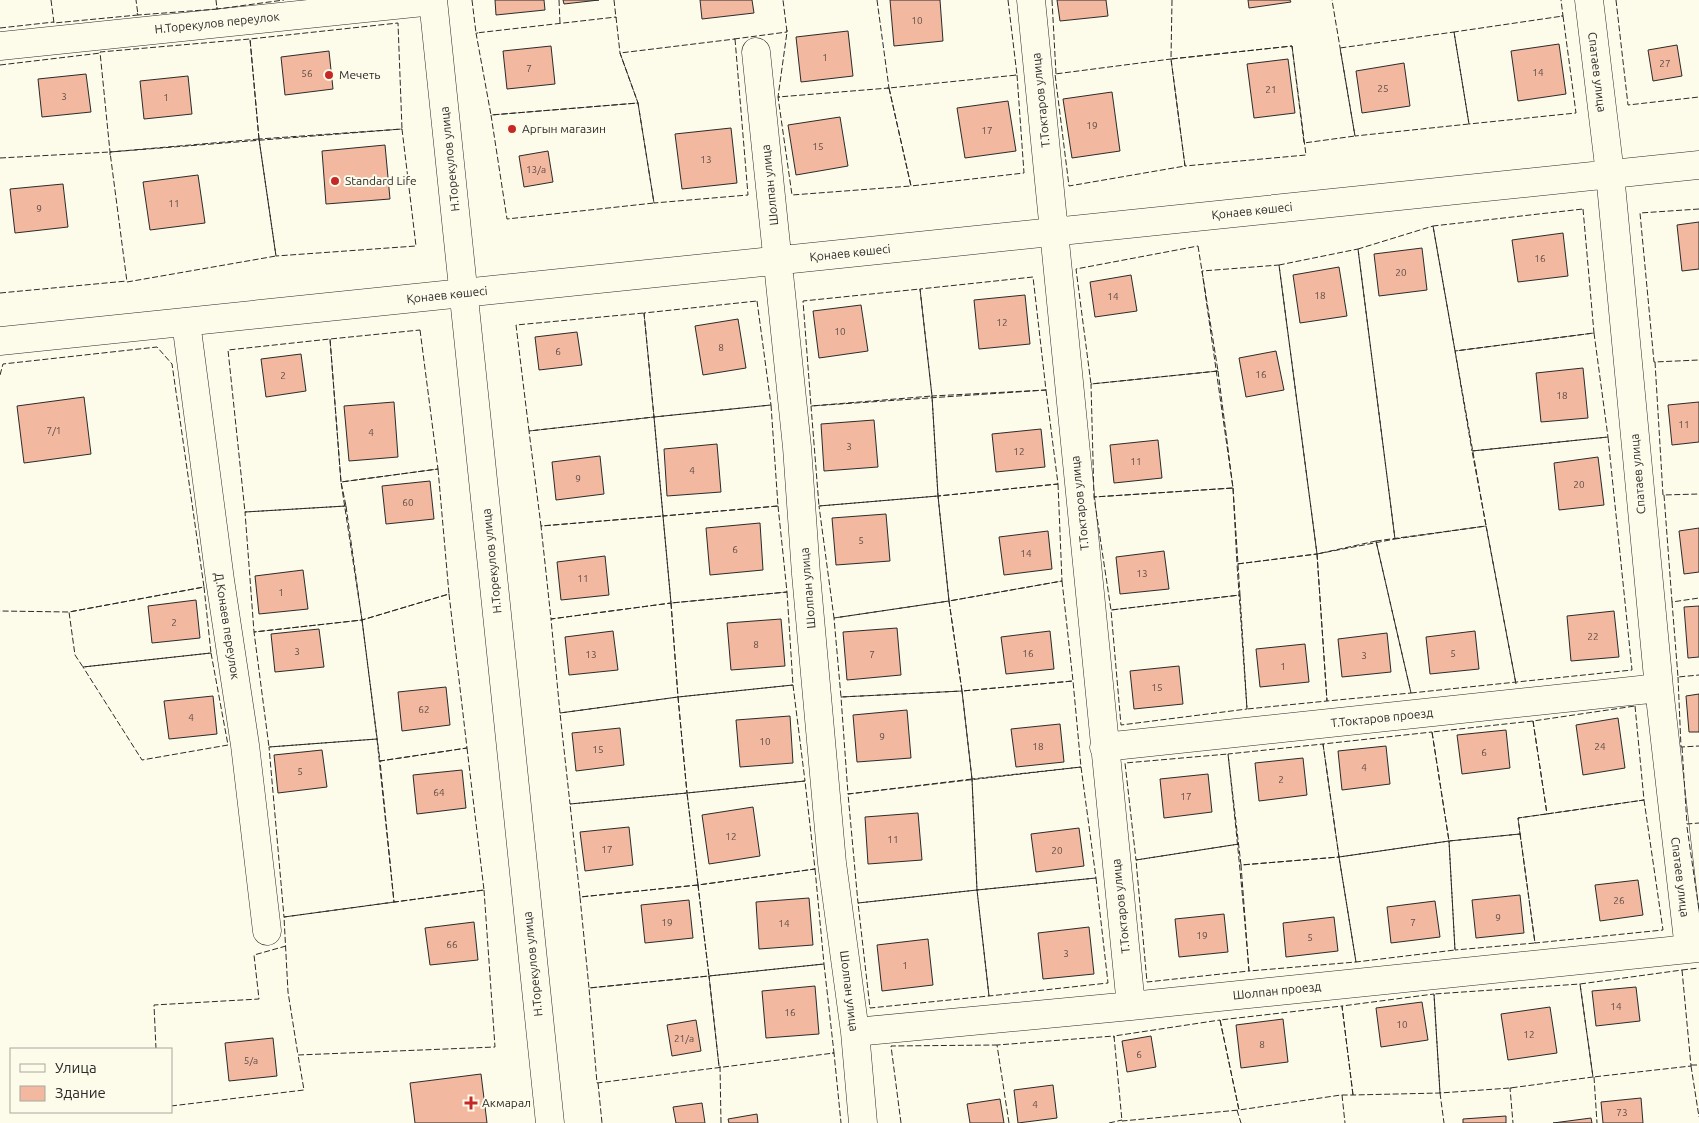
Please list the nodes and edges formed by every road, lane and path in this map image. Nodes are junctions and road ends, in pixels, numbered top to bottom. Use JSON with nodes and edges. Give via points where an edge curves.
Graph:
{"nodes":[{"id":1,"x":433,"y":0,"type":"edge"},
{"id":2,"x":1031,"y":0,"type":"edge"},
{"id":3,"x":1589,"y":0,"type":"edge"},
{"id":4,"x":0,"y":46,"type":"edge"},
{"id":5,"x":756,"y":52,"type":"dead end"},
{"id":6,"x":1699,"y":165,"type":"edge"},
{"id":7,"x":1610,"y":174,"type":"junction"},
{"id":8,"x":1054,"y":232,"type":"junction"},
{"id":9,"x":778,"y":261,"type":"junction"},
{"id":10,"x":464,"y":293,"type":"junction"},
{"id":11,"x":186,"y":322,"type":"junction"},
{"id":12,"x":0,"y":341,"type":"edge"},
{"id":13,"x":1659,"y":688,"type":"junction"},
{"id":14,"x":1104,"y":747,"type":"junction"},
{"id":15,"x":267,"y":931,"type":"dead end"},
{"id":16,"x":1694,"y":948,"type":"edge"},
{"id":17,"x":1131,"y":1006,"type":"junction"},
{"id":18,"x":855,"y":1032,"type":"junction"},
{"id":19,"x":550,"y":1123,"type":"edge"},
{"id":20,"x":863,"y":1123,"type":"edge"}],
"edges":[{"from":1,"to":4,"type":"street","name":"Н.Торекулов переулок"},
{"from":1,"to":10,"type":"street","name":"Н.Торекулов улица"},
{"from":2,"to":8,"type":"street","name":"Т.Токтаров улица"},
{"from":3,"to":7,"type":"street","name":"Спатаев улица"},
{"from":5,"to":9,"type":"street","name":"Шолпан улица"},
{"from":6,"to":7,"type":"street","name":"Қонаев көшесі"},
{"from":7,"to":8,"type":"street","name":"Қонаев көшесі"},
{"from":7,"to":13,"type":"street","name":"Спатаев улица"},
{"from":8,"to":9,"type":"street","name":"Қонаев көшесі"},
{"from":8,"to":14,"type":"street","name":"Т.Токтаров улица"},
{"from":9,"to":10,"type":"street","name":"Қонаев көшесі"},
{"from":9,"to":18,"type":"street","name":"Шолпан улица","via":[[798,447],[832,863]]},
{"from":10,"to":11,"type":"street","name":"Қонаев көшесі"},
{"from":10,"to":19,"type":"street","name":"Н.Торекулов улица"},
{"from":11,"to":12,"type":"street","name":"Қонаев көшесі"},
{"from":11,"to":15,"type":"street","name":"Д.Конаев переулок","via":[[245,745]]},
{"from":13,"to":14,"type":"street","name":"Т.Токтаров проезд"},
{"from":13,"to":16,"type":"street","name":"Спатаев улица"},
{"from":14,"to":17,"type":"street","name":"Т.Токтаров улица"},
{"from":16,"to":17,"type":"street","name":"Шолпан проезд"},
{"from":17,"to":18,"type":"street","name":"Шолпан проезд"},
{"from":18,"to":20,"type":"street","name":"Шолпан улица"}]}
